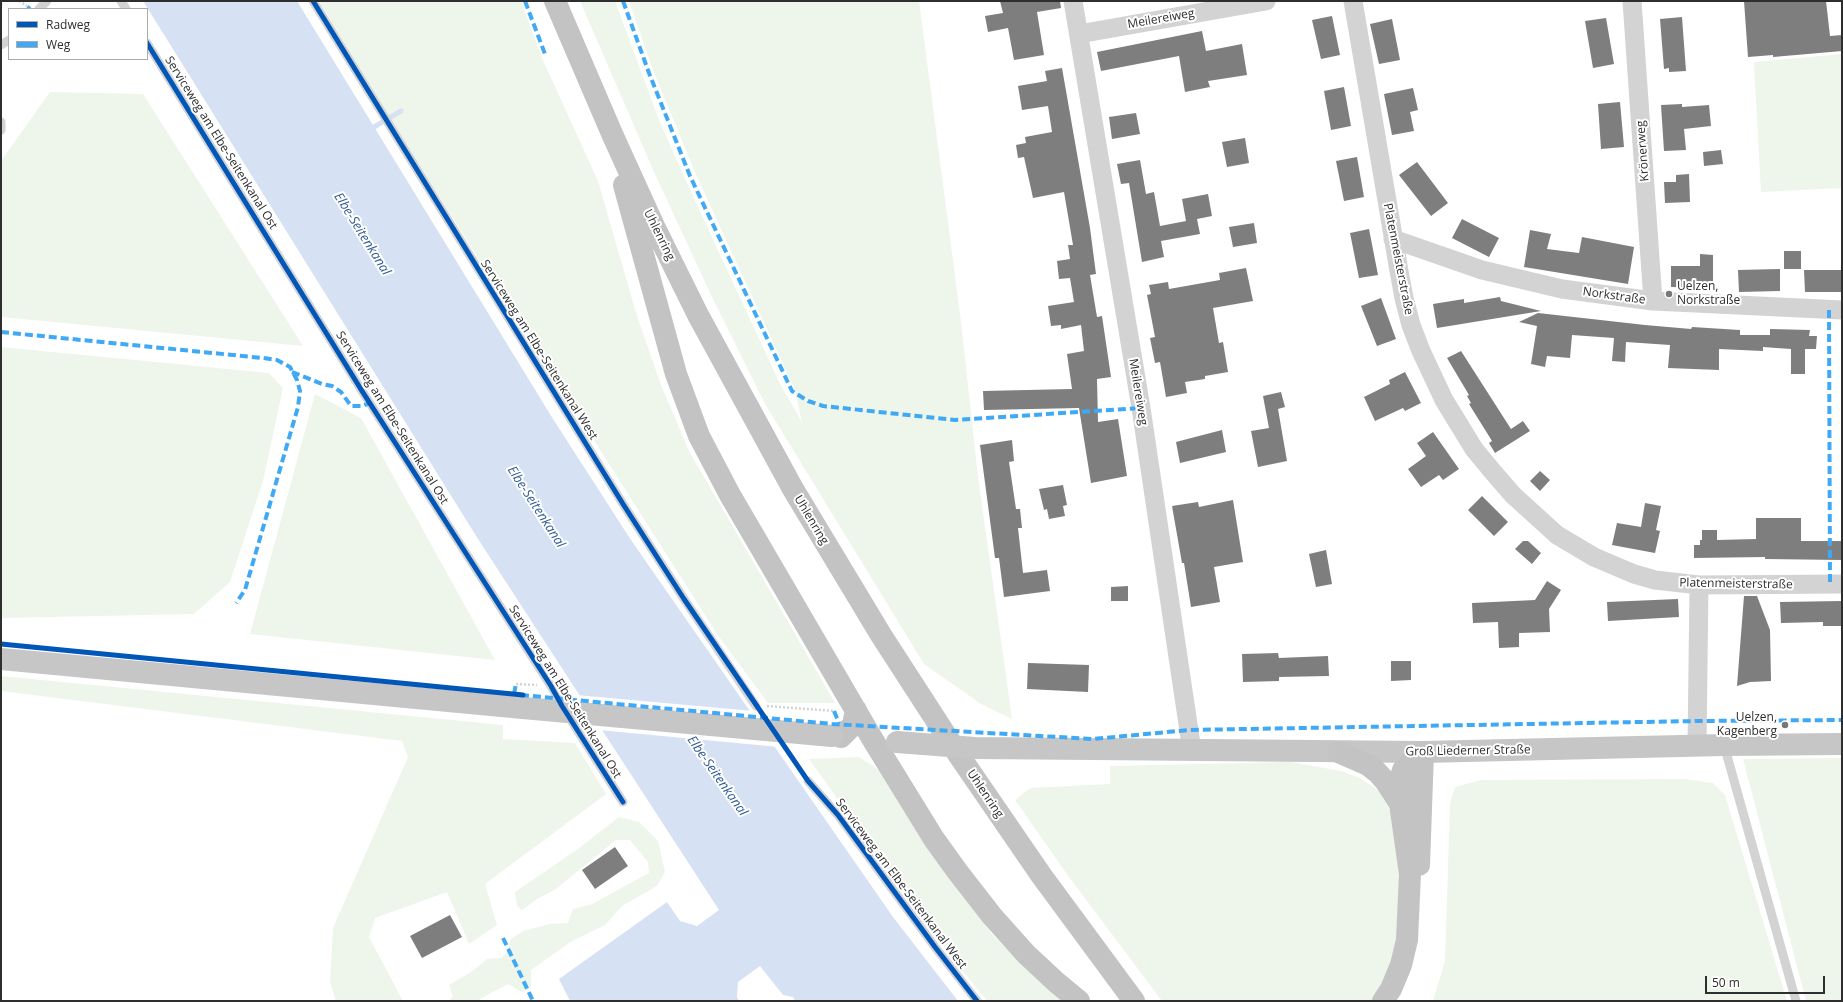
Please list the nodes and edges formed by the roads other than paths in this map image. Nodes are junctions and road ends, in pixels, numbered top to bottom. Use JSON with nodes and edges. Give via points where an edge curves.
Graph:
{"nodes":[{"id":1,"x":313,"y":1,"type":"edge"},
{"id":2,"x":555,"y":1,"type":"edge"},
{"id":3,"x":1073,"y":1,"type":"edge"},
{"id":4,"x":1266,"y":1,"type":"edge"},
{"id":5,"x":1353,"y":1,"type":"edge"},
{"id":6,"x":1632,"y":1,"type":"edge"},
{"id":7,"x":1079,"y":34,"type":"junction"},
{"id":8,"x":148,"y":45,"type":"edge"},
{"id":9,"x":1,"y":122,"type":"edge"},
{"id":10,"x":1,"y":130,"type":"edge"},
{"id":11,"x":612,"y":136,"type":"junction"},
{"id":12,"x":1393,"y":239,"type":"junction"},
{"id":13,"x":1654,"y":301,"type":"junction"},
{"id":14,"x":1842,"y":310,"type":"edge"},
{"id":15,"x":1842,"y":584,"type":"edge"},
{"id":16,"x":1699,"y":585,"type":"junction"},
{"id":17,"x":1,"y":659,"type":"edge"},
{"id":18,"x":756,"y":706,"type":"road end"},
{"id":19,"x":856,"y":710,"type":"junction"},
{"id":20,"x":836,"y":736,"type":"junction"},
{"id":21,"x":873,"y":740,"type":"junction"},
{"id":22,"x":1842,"y":744,"type":"edge"},
{"id":23,"x":1724,"y":745,"type":"junction"},
{"id":24,"x":1697,"y":746,"type":"junction"},
{"id":25,"x":1192,"y":751,"type":"junction"},
{"id":26,"x":1338,"y":752,"type":"junction"},
{"id":27,"x":1423,"y":752,"type":"junction"},
{"id":28,"x":808,"y":781,"type":"dead end"},
{"id":29,"x":623,"y":802,"type":"dead end"},
{"id":30,"x":1400,"y":804,"type":"junction"},
{"id":31,"x":1121,"y":983,"type":"junction"},
{"id":32,"x":977,"y":1001,"type":"edge"},
{"id":33,"x":1079,"y":1001,"type":"edge"},
{"id":34,"x":1134,"y":1001,"type":"edge"},
{"id":35,"x":1143,"y":1001,"type":"edge"},
{"id":36,"x":1384,"y":1001,"type":"edge"},
{"id":37,"x":1396,"y":1001,"type":"edge"},
{"id":38,"x":1796,"y":1001,"type":"edge"}],
"edges":[{"from":1,"to":18,"type":"lane","name":"Serviceweg am Elbe-Seitenkanal West","via":[[623,504]]},
{"from":2,"to":11,"type":"highway","name":"Uhlenring"},
{"from":3,"to":7,"type":"street","name":"Meilereiweg"},
{"from":4,"to":7,"type":"street","name":"Meilereiweg"},
{"from":5,"to":12,"type":"street","name":"Platenmeisterstraße"},
{"from":6,"to":13,"type":"street","name":"Krönerweg"},
{"from":7,"to":25,"type":"street","name":"Meilereiweg","via":[[1141,408]]},
{"from":8,"to":29,"type":"lane","name":"Serviceweg am Elbe-Seitenkanal Ost","via":[[362,391]]},
{"from":9,"to":10,"type":"lane"},
{"from":11,"to":19,"type":"highway","via":[[676,374],[699,436],[730,495]]},
{"from":11,"to":31,"type":"highway","name":"Uhlenring","via":[[709,335],[792,489],[843,574],[999,815]]},
{"from":12,"to":13,"type":"street","name":"Norkstraße","via":[[1489,272],[1562,289]]},
{"from":12,"to":16,"type":"street","name":"Platenmeisterstraße","via":[[1404,298],[1420,351],[1458,424],[1493,472],[1546,525],[1594,558],[1655,580]]},
{"from":13,"to":14,"type":"street","name":"Norkstraße"},
{"from":15,"to":16,"type":"street","name":"Platenmeisterstraße"},
{"from":16,"to":24,"type":"street"},
{"from":17,"to":20,"type":"main road","name":"Groß Liederner Straße","bridge":true},
{"from":19,"to":20,"type":"highway","via":[[853,726]]},
{"from":19,"to":21,"type":"highway"},
{"from":20,"to":21,"type":"main road","name":"Groß Liederner Straße"},
{"from":21,"to":25,"type":"main road","name":"Groß Liederner Straße","bridge":true,"via":[[976,748]]},
{"from":21,"to":33,"type":"highway","via":[[934,839],[957,871],[1026,954]]},
{"from":22,"to":23,"type":"main road","name":"Groß Liederner Straße"},
{"from":23,"to":24,"type":"main road","name":"Groß Liederner Straße"},
{"from":23,"to":38,"type":"lane"},
{"from":24,"to":27,"type":"main road","name":"Groß Liederner Straße"},
{"from":25,"to":26,"type":"main road","name":"Groß Liederner Straße"},
{"from":26,"to":27,"type":"main road","name":"Groß Liederner Straße"},
{"from":26,"to":30,"type":"highway","via":[[1368,765],[1377,772]]},
{"from":27,"to":30,"type":"highway","via":[[1404,770],[1400,780]]},
{"from":27,"to":37,"type":"highway","via":[[1418,919],[1410,963]]},
{"from":28,"to":32,"type":"lane","name":"Serviceweg am Elbe-Seitenkanal West","via":[[838,815]]},
{"from":30,"to":36,"type":"highway","via":[[1410,874],[1408,940],[1401,965]]},
{"from":31,"to":34,"type":"highway","name":"Uhlenring"},
{"from":31,"to":35,"type":"highway"}]}
